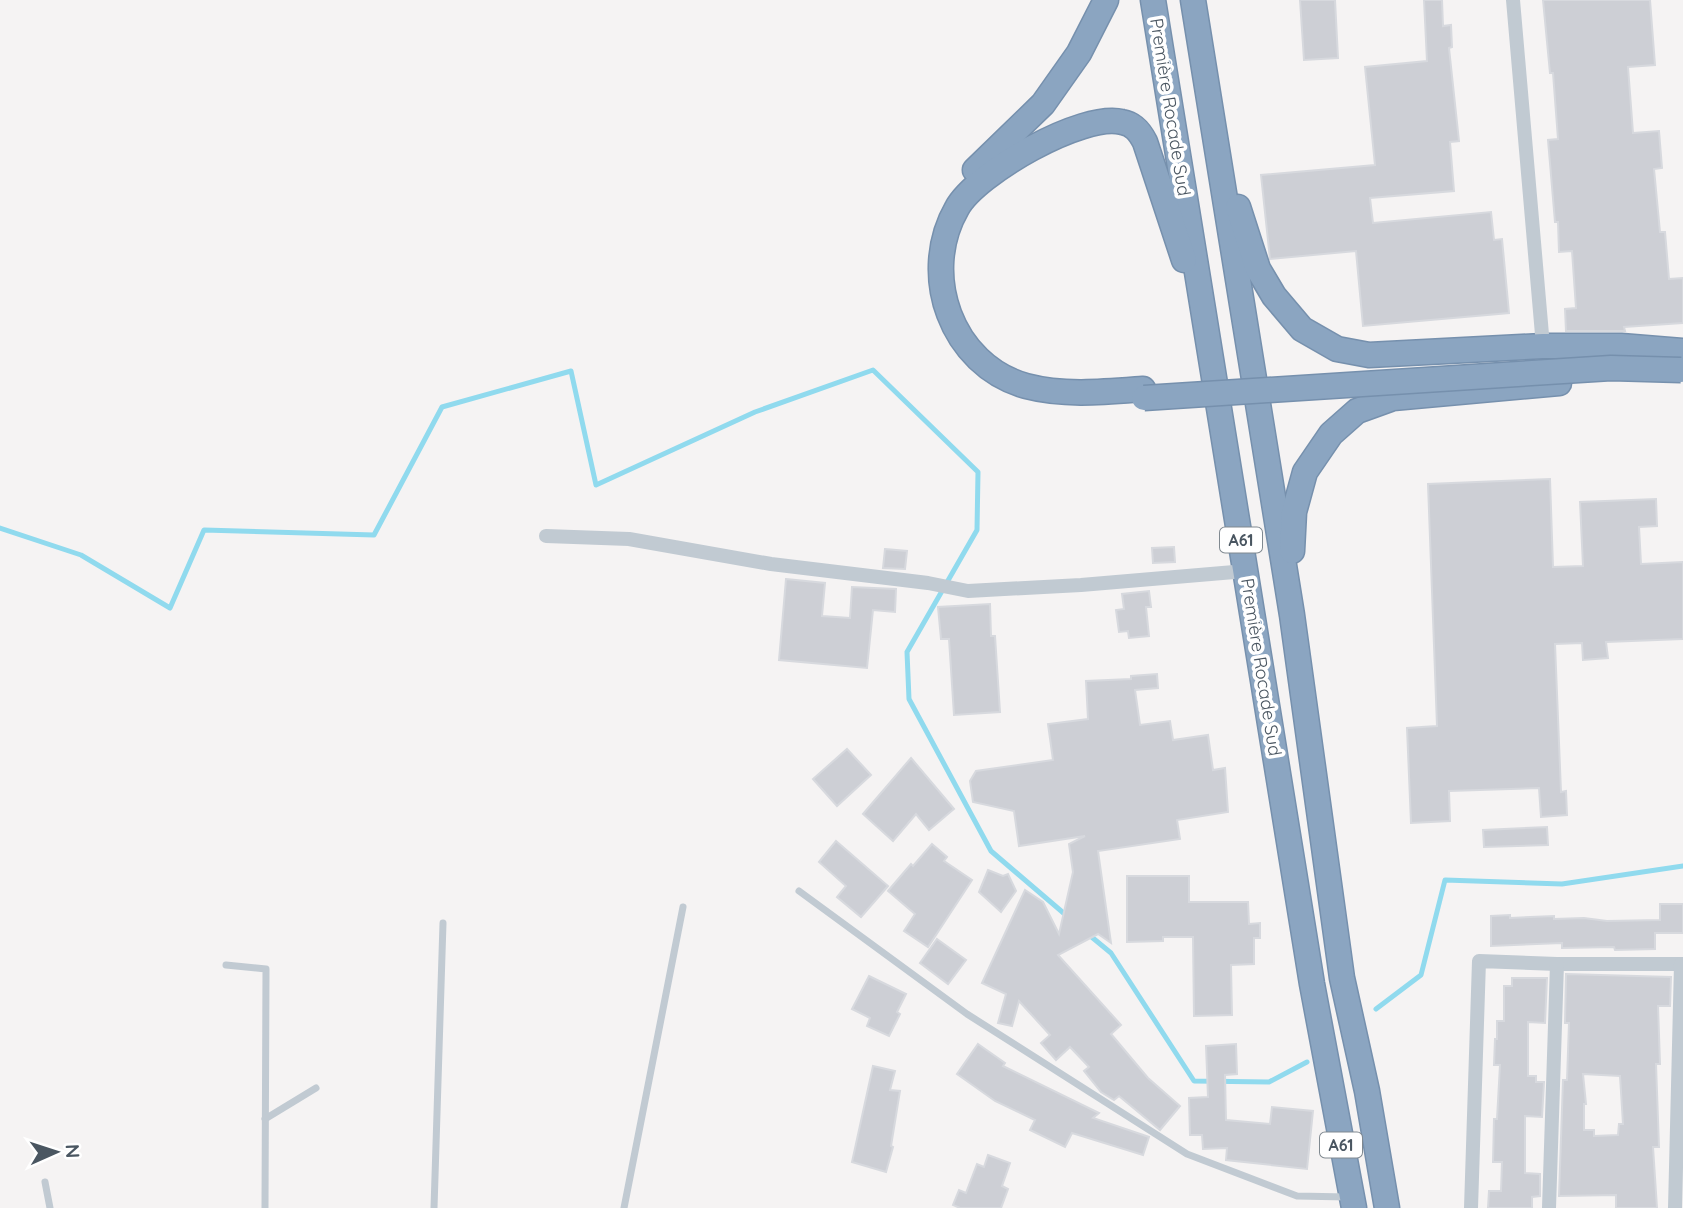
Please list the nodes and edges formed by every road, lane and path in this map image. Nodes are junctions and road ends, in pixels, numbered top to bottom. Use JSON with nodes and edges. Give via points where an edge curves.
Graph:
{"nodes":[{"id":1,"x":1106,"y":0,"type":"edge"},
{"id":2,"x":1153,"y":0,"type":"edge"},
{"id":3,"x":1193,"y":0,"type":"edge"},
{"id":4,"x":1513,"y":0,"type":"edge"},
{"id":5,"x":1219,"y":163,"type":"junction"},
{"id":6,"x":1202,"y":309,"type":"junction"},
{"id":7,"x":1543,"y":346,"type":"junction"},
{"id":8,"x":1678,"y":360,"type":"edge"},
{"id":9,"x":1143,"y":394,"type":"junction"},
{"id":10,"x":546,"y":536,"type":"dead end"},
{"id":11,"x":1246,"y":572,"type":"junction"},
{"id":12,"x":1292,"y":615,"type":"junction"},
{"id":13,"x":799,"y":891,"type":"dead end"},
{"id":14,"x":683,"y":907,"type":"dead end"},
{"id":15,"x":443,"y":923,"type":"dead end"},
{"id":16,"x":1557,"y":964,"type":"junction"},
{"id":17,"x":1682,"y":964,"type":"edge"},
{"id":18,"x":226,"y":965,"type":"dead end"},
{"id":19,"x":316,"y":1088,"type":"dead end"},
{"id":20,"x":265,"y":1119,"type":"junction"},
{"id":21,"x":46,"y":1182,"type":"dead end"},
{"id":22,"x":1353,"y":1203,"type":"edge"},
{"id":23,"x":50,"y":1208,"type":"edge"},
{"id":24,"x":265,"y":1208,"type":"edge"},
{"id":25,"x":433,"y":1208,"type":"edge"},
{"id":26,"x":624,"y":1208,"type":"edge"},
{"id":27,"x":1387,"y":1208,"type":"edge"},
{"id":28,"x":1471,"y":1208,"type":"edge"},
{"id":29,"x":1549,"y":1208,"type":"edge"},
{"id":30,"x":1675,"y":1208,"type":"edge"}],
"edges":[{"from":1,"to":9,"type":"highway","via":[[1079,53],[1043,104],[972,172],[949,203],[937,236],[933,284],[939,316],[953,343],[973,366],[997,383],[1058,400],[1103,401]]},
{"from":2,"to":6,"type":"highway","name":"Première Rocade Sud","number":"A61"},
{"from":3,"to":5,"type":"highway","name":"Première Rocade Sud","number":"A61"},
{"from":4,"to":7,"type":"street"},
{"from":5,"to":7,"type":"highway","via":[[1266,283],[1293,320],[1325,344],[1370,355]]},
{"from":5,"to":12,"type":"highway","name":"Première Rocade Sud","number":"A61"},
{"from":6,"to":9,"type":"highway","via":[[1145,142],[1130,125],[1108,122],[1050,139],[1005,164],[962,200],[945,238],[941,283],[953,326],[979,360],[1013,382],[1040,389]]},
{"from":6,"to":11,"type":"highway","name":"Première Rocade Sud","number":"A61"},
{"from":7,"to":8,"type":"highway","via":[[1621,346]]},
{"from":8,"to":9,"type":"highway","bridge":true,"via":[[1634,367]]},
{"from":8,"to":12,"type":"highway","via":[[1411,396],[1376,402],[1357,411],[1320,446],[1301,484],[1293,520]]},
{"from":10,"to":11,"type":"street","via":[[629,539],[968,592]]},
{"from":11,"to":22,"type":"highway","name":"Première Rocade Sud","number":"A61","via":[[1312,984]]},
{"from":12,"to":27,"type":"highway","name":"Première Rocade Sud","number":"A61","via":[[1342,978]]},
{"from":13,"to":22,"type":"lane","via":[[967,1014],[1187,1154],[1297,1196]]},
{"from":14,"to":26,"type":"lane"},
{"from":15,"to":25,"type":"lane"},
{"from":16,"to":17,"type":"street"},
{"from":16,"to":28,"type":"street","via":[[1479,961]]},
{"from":16,"to":29,"type":"street"},
{"from":17,"to":30,"type":"street"},
{"from":18,"to":20,"type":"lane","via":[[266,969]]},
{"from":19,"to":20,"type":"lane"},
{"from":20,"to":24,"type":"lane"},
{"from":21,"to":23,"type":"lane"}]}
